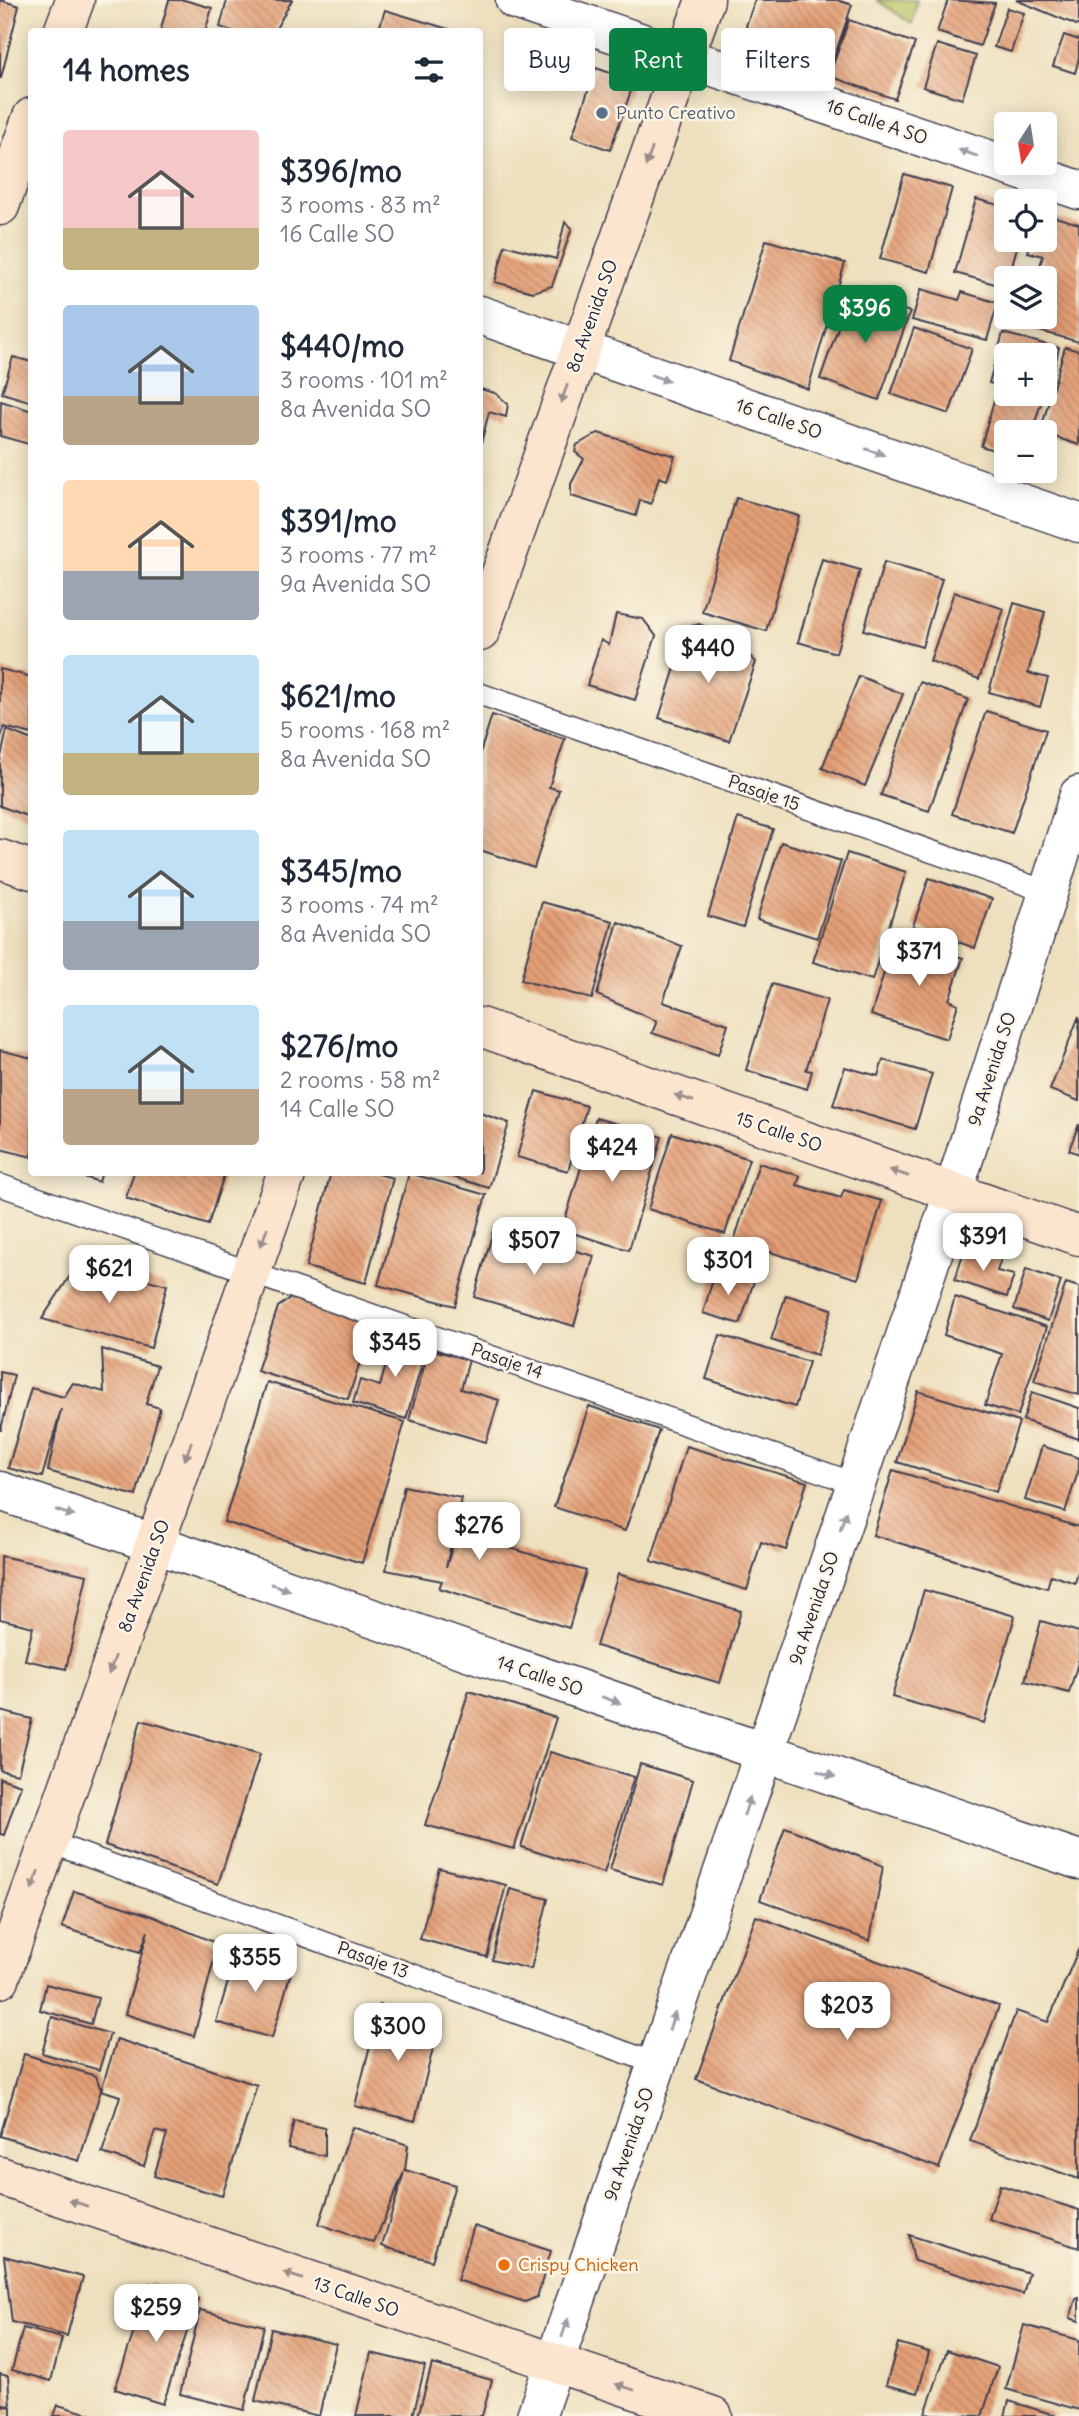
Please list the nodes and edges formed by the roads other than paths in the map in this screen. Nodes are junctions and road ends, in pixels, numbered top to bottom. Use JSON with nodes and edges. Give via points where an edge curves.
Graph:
{"nodes":[{"id":1,"x":75,"y":0,"type":"edge"},
{"id":2,"x":515,"y":0,"type":"edge"},
{"id":3,"x":705,"y":0,"type":"edge"},
{"id":4,"x":64,"y":28,"type":"edge"},
{"id":5,"x":695,"y":28,"type":"edge"},
{"id":6,"x":609,"y":32,"type":"edge"},
{"id":7,"x":707,"y":65,"type":"edge"},
{"id":8,"x":672,"y":91,"type":"edge"},
{"id":9,"x":28,"y":126,"type":"edge"},
{"id":10,"x":16,"y":155,"type":"edge"},
{"id":11,"x":1079,"y":190,"type":"edge"},
{"id":12,"x":0,"y":205,"type":"edge"},
{"id":13,"x":483,"y":316,"type":"edge"},
{"id":14,"x":580,"y":350,"type":"junction"},
{"id":15,"x":1079,"y":523,"type":"edge"},
{"id":16,"x":483,"y":624,"type":"edge"},
{"id":17,"x":483,"y":695,"type":"edge"},
{"id":18,"x":1079,"y":795,"type":"edge"},
{"id":19,"x":0,"y":859,"type":"edge"},
{"id":20,"x":28,"y":869,"type":"edge"},
{"id":21,"x":1048,"y":892,"type":"junction"},
{"id":22,"x":483,"y":1028,"type":"edge"},
{"id":23,"x":286,"y":1176,"type":"edge"},
{"id":24,"x":0,"y":1185,"type":"edge"},
{"id":25,"x":953,"y":1192,"type":"junction"},
{"id":26,"x":1079,"y":1236,"type":"edge"},
{"id":27,"x":252,"y":1272,"type":"junction"},
{"id":28,"x":856,"y":1484,"type":"junction"},
{"id":29,"x":0,"y":1491,"type":"edge"},
{"id":30,"x":155,"y":1544,"type":"junction"},
{"id":31,"x":765,"y":1753,"type":"junction"},
{"id":32,"x":49,"y":1842,"type":"junction"},
{"id":33,"x":1079,"y":1860,"type":"edge"},
{"id":34,"x":0,"y":1979,"type":"edge"},
{"id":35,"x":657,"y":2064,"type":"junction"},
{"id":36,"x":0,"y":2176,"type":"edge"},
{"id":37,"x":552,"y":2364,"type":"junction"},
{"id":38,"x":536,"y":2416,"type":"edge"},
{"id":39,"x":713,"y":2416,"type":"edge"}],
"edges":[{"from":1,"to":4,"type":"street"},
{"from":2,"to":6,"type":"street","name":"16 Calle A SO"},
{"from":3,"to":5,"type":"street","name":"8a Avenida SO"},
{"from":11,"to":7,"type":"street","name":"16 Calle A SO","one_way":true},
{"from":8,"to":14,"type":"street","name":"8a Avenida SO","one_way":true},
{"from":9,"to":10,"type":"street"},
{"from":10,"to":12,"type":"street"},
{"from":13,"to":14,"type":"street","name":"16 Calle SO"},
{"from":14,"to":15,"type":"street","name":"16 Calle SO","one_way":true},
{"from":14,"to":16,"type":"street","name":"8a Avenida SO","one_way":true},
{"from":17,"to":21,"type":"lane","name":"Pasaje 15"},
{"from":18,"to":21,"type":"street","name":"9a Avenida SO"},
{"from":19,"to":20,"type":"street"},
{"from":21,"to":25,"type":"street","name":"9a Avenida SO"},
{"from":25,"to":22,"type":"street","name":"15 Calle SO","one_way":true},
{"from":23,"to":27,"type":"street","name":"8a Avenida SO","one_way":true},
{"from":24,"to":27,"type":"lane","name":"Pasaje 14"},
{"from":25,"to":26,"type":"street","name":"15 Calle SO"},
{"from":25,"to":28,"type":"street","name":"9a Avenida SO"},
{"from":27,"to":28,"type":"lane","name":"Pasaje 14"},
{"from":27,"to":30,"type":"street","name":"8a Avenida SO","one_way":true},
{"from":31,"to":28,"type":"street","name":"9a Avenida SO","one_way":true},
{"from":29,"to":30,"type":"street","name":"14 Calle SO","one_way":true},
{"from":30,"to":31,"type":"street","name":"14 Calle SO","one_way":true},
{"from":30,"to":32,"type":"street","name":"8a Avenida SO","one_way":true},
{"from":31,"to":33,"type":"street","name":"14 Calle SO","one_way":true},
{"from":35,"to":31,"type":"street","name":"9a Avenida SO","one_way":true},
{"from":32,"to":34,"type":"street","name":"8a Avenida SO","one_way":true},
{"from":32,"to":35,"type":"lane","name":"Pasaje 13"},
{"from":37,"to":35,"type":"street","name":"9a Avenida SO","one_way":true},
{"from":37,"to":36,"type":"street","name":"13 Calle SO","one_way":true},
{"from":37,"to":38,"type":"street","name":"9a Avenida SO"},
{"from":39,"to":37,"type":"street","name":"13 Calle SO","one_way":true}]}
